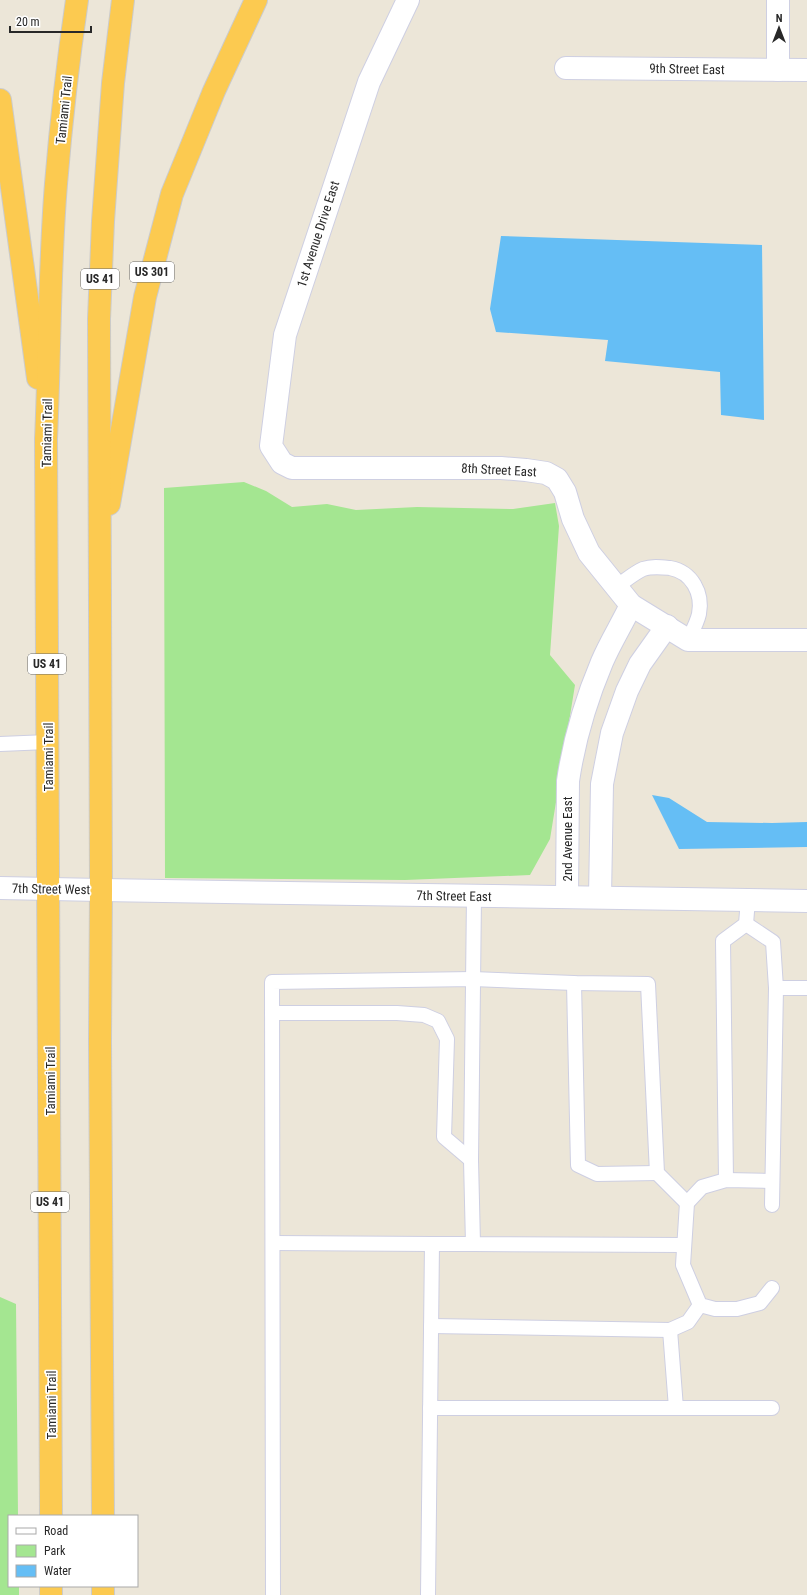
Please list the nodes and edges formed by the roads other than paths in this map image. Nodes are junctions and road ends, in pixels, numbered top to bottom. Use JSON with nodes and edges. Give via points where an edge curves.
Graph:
{"nodes":[{"id":1,"x":77,"y":0,"type":"edge"},
{"id":2,"x":123,"y":0,"type":"edge"},
{"id":3,"x":256,"y":0,"type":"edge"},
{"id":4,"x":408,"y":0,"type":"edge"},
{"id":5,"x":778,"y":0,"type":"edge"},
{"id":6,"x":566,"y":68,"type":"dead end"},
{"id":7,"x":778,"y":70,"type":"junction"},
{"id":8,"x":807,"y":70,"type":"edge"},
{"id":9,"x":0,"y":100,"type":"edge"},
{"id":10,"x":46,"y":439,"type":"junction"},
{"id":11,"x":292,"y":468,"type":"joint"},
{"id":12,"x":100,"y":558,"type":"junction"},
{"id":13,"x":617,"y":586,"type":"junction"},
{"id":14,"x":631,"y":604,"type":"junction"},
{"id":15,"x":667,"y":626,"type":"junction"},
{"id":16,"x":688,"y":640,"type":"junction"},
{"id":17,"x":807,"y":640,"type":"edge"},
{"id":18,"x":597,"y":676,"type":"junction"},
{"id":19,"x":627,"y":691,"type":"junction"},
{"id":20,"x":48,"y":742,"type":"junction"},
{"id":21,"x":0,"y":744,"type":"edge"},
{"id":22,"x":568,"y":781,"type":"junction"},
{"id":23,"x":602,"y":784,"type":"junction"},
{"id":24,"x":0,"y":888,"type":"edge"},
{"id":25,"x":49,"y":888,"type":"junction"},
{"id":26,"x":101,"y":890,"type":"junction"},
{"id":27,"x":474,"y":896,"type":"junction"},
{"id":28,"x":567,"y":897,"type":"junction"},
{"id":29,"x":600,"y":897,"type":"junction"},
{"id":30,"x":748,"y":900,"type":"junction"},
{"id":31,"x":807,"y":900,"type":"edge"},
{"id":32,"x":746,"y":924,"type":"junction"},
{"id":33,"x":473,"y":979,"type":"junction"},
{"id":34,"x":574,"y":983,"type":"junction"},
{"id":35,"x":776,"y":988,"type":"junction"},
{"id":36,"x":807,"y":988,"type":"edge"},
{"id":37,"x":272,"y":1013,"type":"junction"},
{"id":38,"x":471,"y":1160,"type":"junction"},
{"id":39,"x":657,"y":1172,"type":"junction"},
{"id":40,"x":726,"y":1180,"type":"junction"},
{"id":41,"x":772,"y":1181,"type":"junction"},
{"id":42,"x":688,"y":1203,"type":"junction"},
{"id":43,"x":772,"y":1205,"type":"dead end"},
{"id":44,"x":273,"y":1243,"type":"junction"},
{"id":45,"x":432,"y":1244,"type":"junction"},
{"id":46,"x":473,"y":1244,"type":"junction"},
{"id":47,"x":684,"y":1245,"type":"junction"},
{"id":48,"x":772,"y":1288,"type":"dead end"},
{"id":49,"x":700,"y":1305,"type":"junction"},
{"id":50,"x":431,"y":1326,"type":"junction"},
{"id":51,"x":670,"y":1330,"type":"junction"},
{"id":52,"x":430,"y":1408,"type":"junction"},
{"id":53,"x":676,"y":1408,"type":"junction"},
{"id":54,"x":772,"y":1408,"type":"dead end"},
{"id":55,"x":51,"y":1515,"type":"edge"},
{"id":56,"x":103,"y":1515,"type":"edge"},
{"id":57,"x":273,"y":1595,"type":"edge"},
{"id":58,"x":428,"y":1595,"type":"edge"}],
"edges":[{"from":1,"to":10,"type":"highway","name":"Tamiami Trail","number":"US 41","via":[[56,185]]},
{"from":2,"to":12,"type":"highway","number":"US 41","via":[[113,84],[103,221],[99,319]]},
{"from":3,"to":12,"type":"highway","number":"US 301","via":[[214,91],[172,194],[145,297]]},
{"from":4,"to":11,"type":"street","name":"1st Avenue Drive East","via":[[369,82],[285,336],[271,446],[282,463]]},
{"from":5,"to":7,"type":"street"},
{"from":6,"to":7,"type":"street","name":"9th Street East"},
{"from":7,"to":8,"type":"street","name":"9th Street East"},
{"from":9,"to":10,"type":"highway"},
{"from":10,"to":20,"type":"highway","name":"Tamiami Trail","number":"US 41"},
{"from":11,"to":13,"type":"street","name":"8th Street East","via":[[501,468],[546,473],[557,478],[589,553]]},
{"from":12,"to":26,"type":"highway","number":"US 41"},
{"from":13,"to":14,"type":"street","name":"8th Street East"},
{"from":13,"to":16,"type":"lane","via":[[642,570],[654,566],[678,570],[688,576],[695,585],[699,615]]},
{"from":14,"to":15,"type":"street"},
{"from":14,"to":18,"type":"street","name":"2nd Avenue East"},
{"from":15,"to":16,"type":"street"},
{"from":15,"to":19,"type":"street","via":[[640,664]]},
{"from":16,"to":17,"type":"street"},
{"from":18,"to":19,"type":"street"},
{"from":18,"to":22,"type":"street","name":"2nd Avenue East","via":[[580,723]]},
{"from":19,"to":23,"type":"street","via":[[612,733]]},
{"from":20,"to":21,"type":"lane"},
{"from":20,"to":25,"type":"highway","name":"Tamiami Trail","number":"US 41"},
{"from":22,"to":23,"type":"street","name":"2nd Avenue East"},
{"from":22,"to":28,"type":"street","name":"2nd Avenue East"},
{"from":23,"to":29,"type":"street"},
{"from":24,"to":25,"type":"street","name":"7th Street West"},
{"from":25,"to":26,"type":"street","name":"7th Street West"},
{"from":25,"to":55,"type":"highway","name":"Tamiami Trail","number":"US 41"},
{"from":26,"to":27,"type":"street","name":"7th Street East"},
{"from":26,"to":56,"type":"highway","number":"US 41"},
{"from":27,"to":28,"type":"street","name":"7th Street East"},
{"from":27,"to":33,"type":"lane"},
{"from":28,"to":29,"type":"street","name":"7th Street East"},
{"from":29,"to":30,"type":"street","name":"7th Street East"},
{"from":30,"to":31,"type":"street","name":"7th Street East"},
{"from":30,"to":32,"type":"lane"},
{"from":32,"to":35,"type":"lane","via":[[773,942]]},
{"from":32,"to":40,"type":"lane","via":[[723,942]]},
{"from":33,"to":34,"type":"lane"},
{"from":33,"to":37,"type":"lane","via":[[272,982]]},
{"from":33,"to":38,"type":"lane"},
{"from":34,"to":39,"type":"lane","via":[[648,984]]},
{"from":34,"to":39,"type":"lane","via":[[578,1165],[597,1174]]},
{"from":35,"to":36,"type":"lane"},
{"from":35,"to":41,"type":"lane"},
{"from":37,"to":38,"type":"lane","via":[[397,1013],[424,1015],[438,1022],[447,1039],[444,1137]]},
{"from":37,"to":44,"type":"lane"},
{"from":38,"to":46,"type":"lane"},
{"from":39,"to":42,"type":"lane"},
{"from":40,"to":41,"type":"lane"},
{"from":40,"to":42,"type":"lane","via":[[702,1187]]},
{"from":41,"to":43,"type":"lane"},
{"from":42,"to":47,"type":"lane"},
{"from":44,"to":45,"type":"lane"},
{"from":44,"to":57,"type":"lane"},
{"from":45,"to":46,"type":"lane"},
{"from":45,"to":50,"type":"lane"},
{"from":46,"to":47,"type":"lane"},
{"from":47,"to":49,"type":"lane","via":[[683,1265]]},
{"from":48,"to":49,"type":"lane","via":[[760,1303],[737,1309],[715,1309]]},
{"from":49,"to":51,"type":"lane","via":[[688,1322]]},
{"from":50,"to":51,"type":"lane"},
{"from":50,"to":52,"type":"lane"},
{"from":51,"to":53,"type":"lane"},
{"from":52,"to":53,"type":"lane"},
{"from":52,"to":58,"type":"lane"},
{"from":53,"to":54,"type":"lane"}]}
